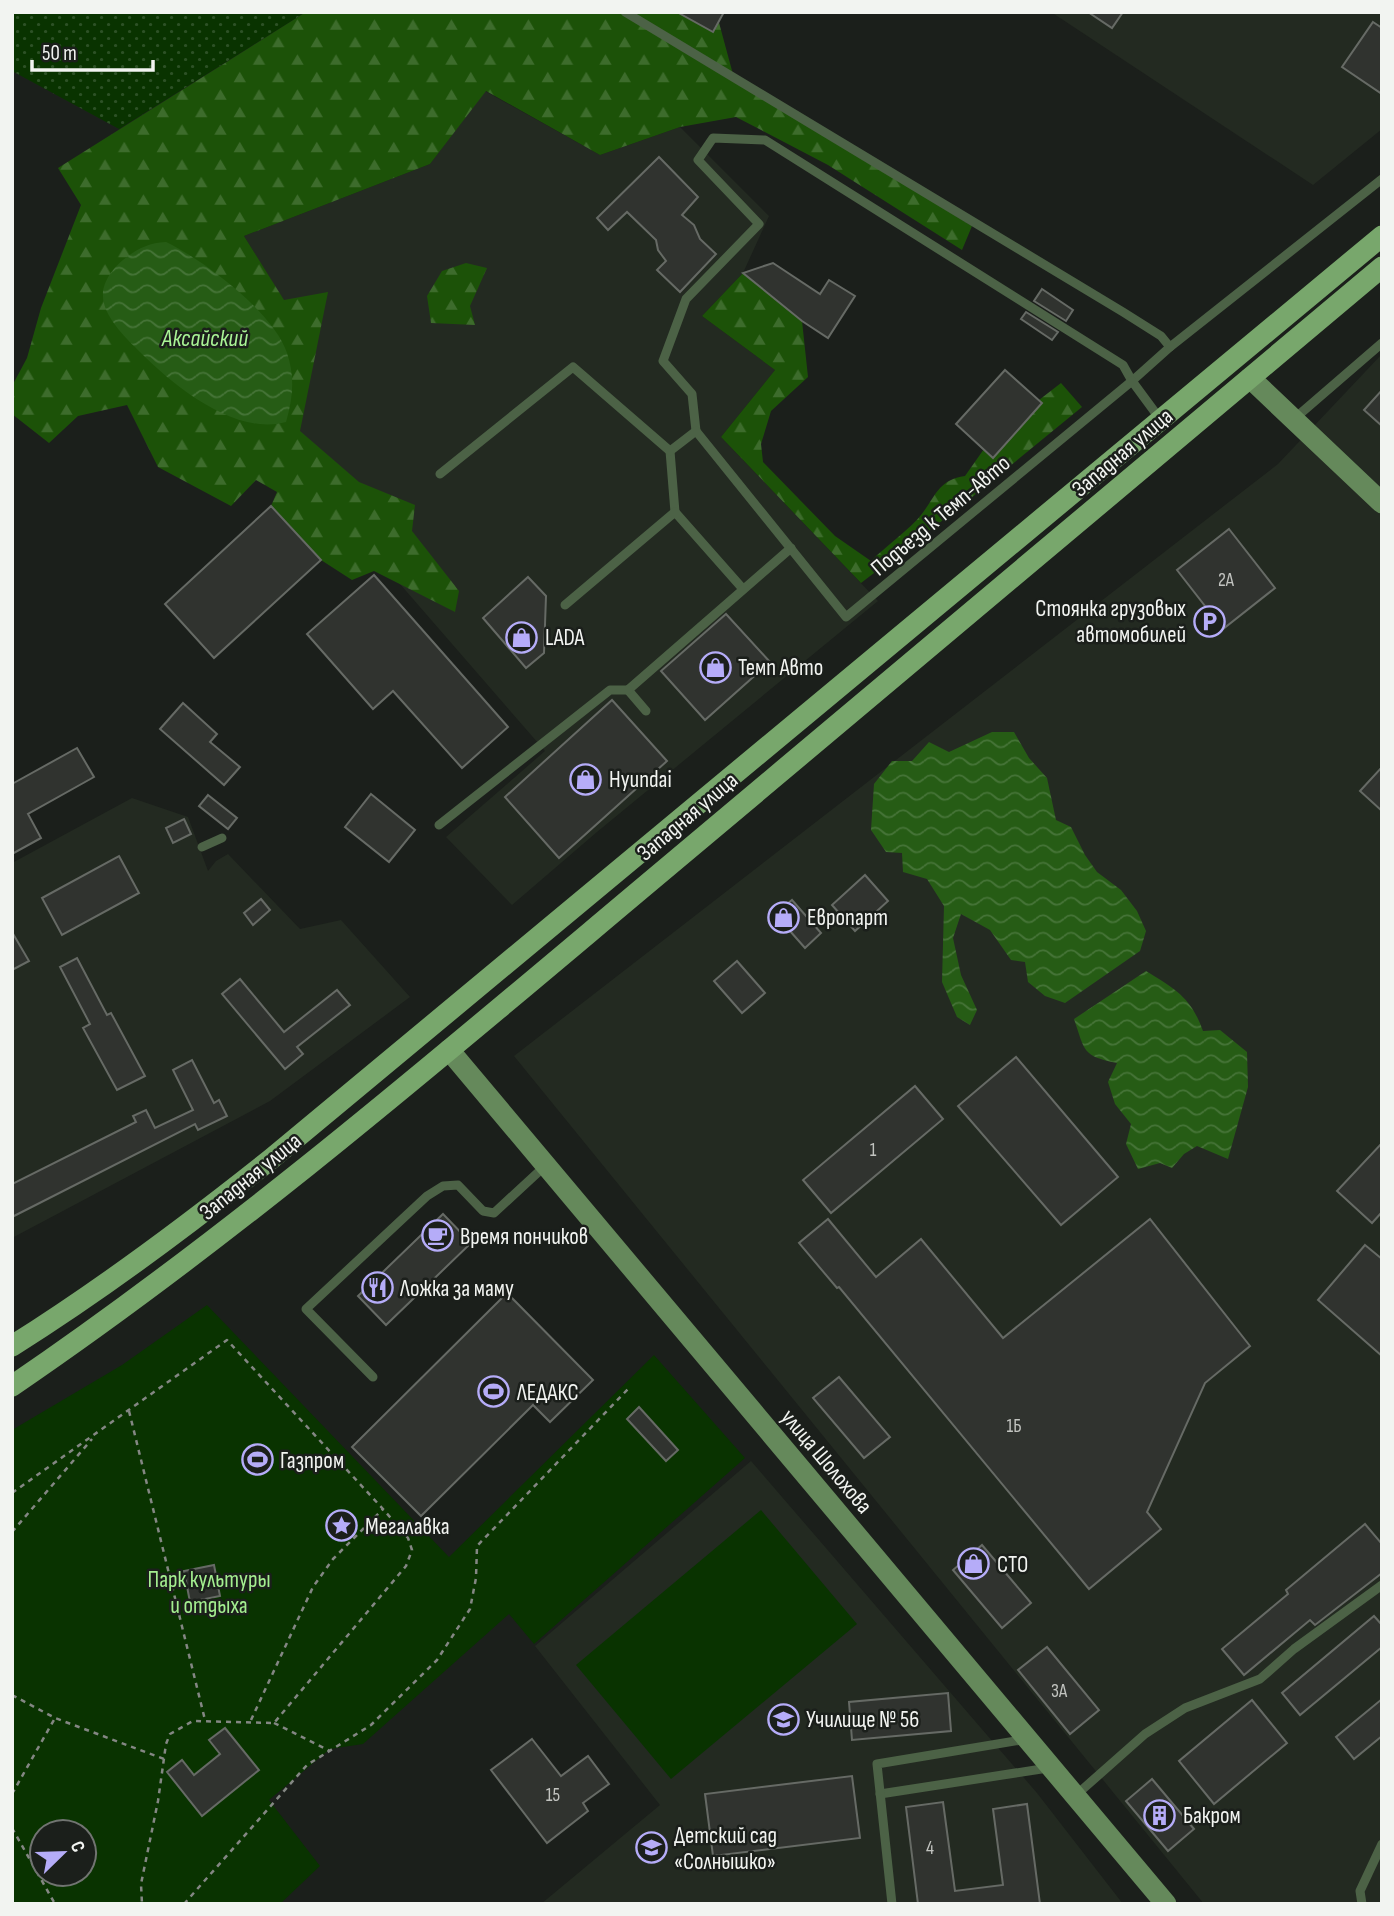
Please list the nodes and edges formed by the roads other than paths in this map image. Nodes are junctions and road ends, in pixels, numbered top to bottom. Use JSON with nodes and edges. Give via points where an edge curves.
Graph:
{"nodes":[{"id":1,"x":625,"y":12,"type":"edge"},
{"id":2,"x":1382,"y":179,"type":"edge"},
{"id":3,"x":1382,"y":236,"type":"edge"},
{"id":4,"x":1382,"y":267,"type":"edge"},
{"id":5,"x":1382,"y":343,"type":"edge"},
{"id":6,"x":1170,"y":347,"type":"junction"},
{"id":7,"x":1250,"y":378,"type":"junction"},
{"id":8,"x":1132,"y":381,"type":"junction"},
{"id":9,"x":1161,"y":420,"type":"junction"},
{"id":10,"x":1293,"y":420,"type":"junction"},
{"id":11,"x":696,"y":431,"type":"junction"},
{"id":12,"x":670,"y":450,"type":"junction"},
{"id":13,"x":440,"y":474,"type":"dead end"},
{"id":14,"x":1382,"y":503,"type":"edge"},
{"id":15,"x":675,"y":512,"type":"junction"},
{"id":16,"x":791,"y":548,"type":"junction"},
{"id":17,"x":743,"y":589,"type":"junction"},
{"id":18,"x":565,"y":605,"type":"dead end"},
{"id":19,"x":628,"y":690,"type":"junction"},
{"id":20,"x":646,"y":711,"type":"dead end"},
{"id":21,"x":439,"y":825,"type":"dead end"},
{"id":22,"x":222,"y":838,"type":"dead end"},
{"id":23,"x":202,"y":847,"type":"dead end"},
{"id":24,"x":449,"y":1050,"type":"junction"},
{"id":25,"x":546,"y":1165,"type":"junction"},
{"id":26,"x":12,"y":1346,"type":"edge"},
{"id":27,"x":373,"y":1377,"type":"dead end"},
{"id":28,"x":12,"y":1386,"type":"edge"},
{"id":29,"x":1382,"y":1585,"type":"edge"},
{"id":30,"x":1028,"y":1739,"type":"junction"},
{"id":31,"x":1051,"y":1767,"type":"junction"},
{"id":32,"x":880,"y":1794,"type":"junction"},
{"id":33,"x":1075,"y":1796,"type":"junction"},
{"id":34,"x":1382,"y":1844,"type":"edge"},
{"id":35,"x":892,"y":1904,"type":"edge"},
{"id":36,"x":1166,"y":1904,"type":"edge"},
{"id":37,"x":1362,"y":1904,"type":"edge"}],
"edges":[{"from":1,"to":6,"type":"lane","via":[[1123,312]]},
{"from":2,"to":6,"type":"lane"},
{"from":3,"to":9,"type":"main road","name":"Западная улица"},
{"from":4,"to":7,"type":"main road","name":"Западная улица"},
{"from":5,"to":10,"type":"lane"},
{"from":6,"to":8,"type":"lane"},
{"from":7,"to":10,"type":"street"},
{"from":7,"to":24,"type":"main road","name":"Западная улица"},
{"from":8,"to":9,"type":"lane"},
{"from":8,"to":11,"type":"lane","via":[[1122,365],[765,140],[713,138],[698,160],[759,224],[686,299],[663,361],[692,394]]},
{"from":8,"to":16,"type":"lane","name":"Подъезд к Темп-Авто","via":[[846,617]]},
{"from":9,"to":26,"type":"main road","name":"Западная улица","via":[[271,1159],[171,1239]]},
{"from":10,"to":14,"type":"street"},
{"from":11,"to":12,"type":"lane"},
{"from":11,"to":16,"type":"lane","name":"Подъезд к Темп-Авто"},
{"from":12,"to":13,"type":"lane","via":[[573,367]]},
{"from":12,"to":15,"type":"lane"},
{"from":15,"to":17,"type":"lane"},
{"from":15,"to":18,"type":"lane"},
{"from":16,"to":17,"type":"lane"},
{"from":17,"to":19,"type":"lane"},
{"from":19,"to":20,"type":"lane"},
{"from":19,"to":21,"type":"lane","via":[[610,690]]},
{"from":22,"to":23,"type":"lane"},
{"from":24,"to":25,"type":"street","name":"улица Шолохова"},
{"from":24,"to":28,"type":"main road","name":"Западная улица","via":[[186,1261]]},
{"from":25,"to":27,"type":"lane","via":[[494,1213],[484,1211],[458,1185],[443,1186],[306,1309]]},
{"from":25,"to":30,"type":"street","name":"улица Шолохова"},
{"from":29,"to":33,"type":"lane","via":[[1260,1679],[1185,1708],[1145,1734]]},
{"from":30,"to":31,"type":"street","name":"улица Шолохова"},
{"from":30,"to":32,"type":"lane","via":[[877,1764]]},
{"from":31,"to":32,"type":"lane"},
{"from":31,"to":33,"type":"street","name":"улица Шолохова"},
{"from":32,"to":35,"type":"lane"},
{"from":33,"to":36,"type":"street","name":"улица Шолохова"},
{"from":34,"to":37,"type":"lane","via":[[1360,1891]]}]}
